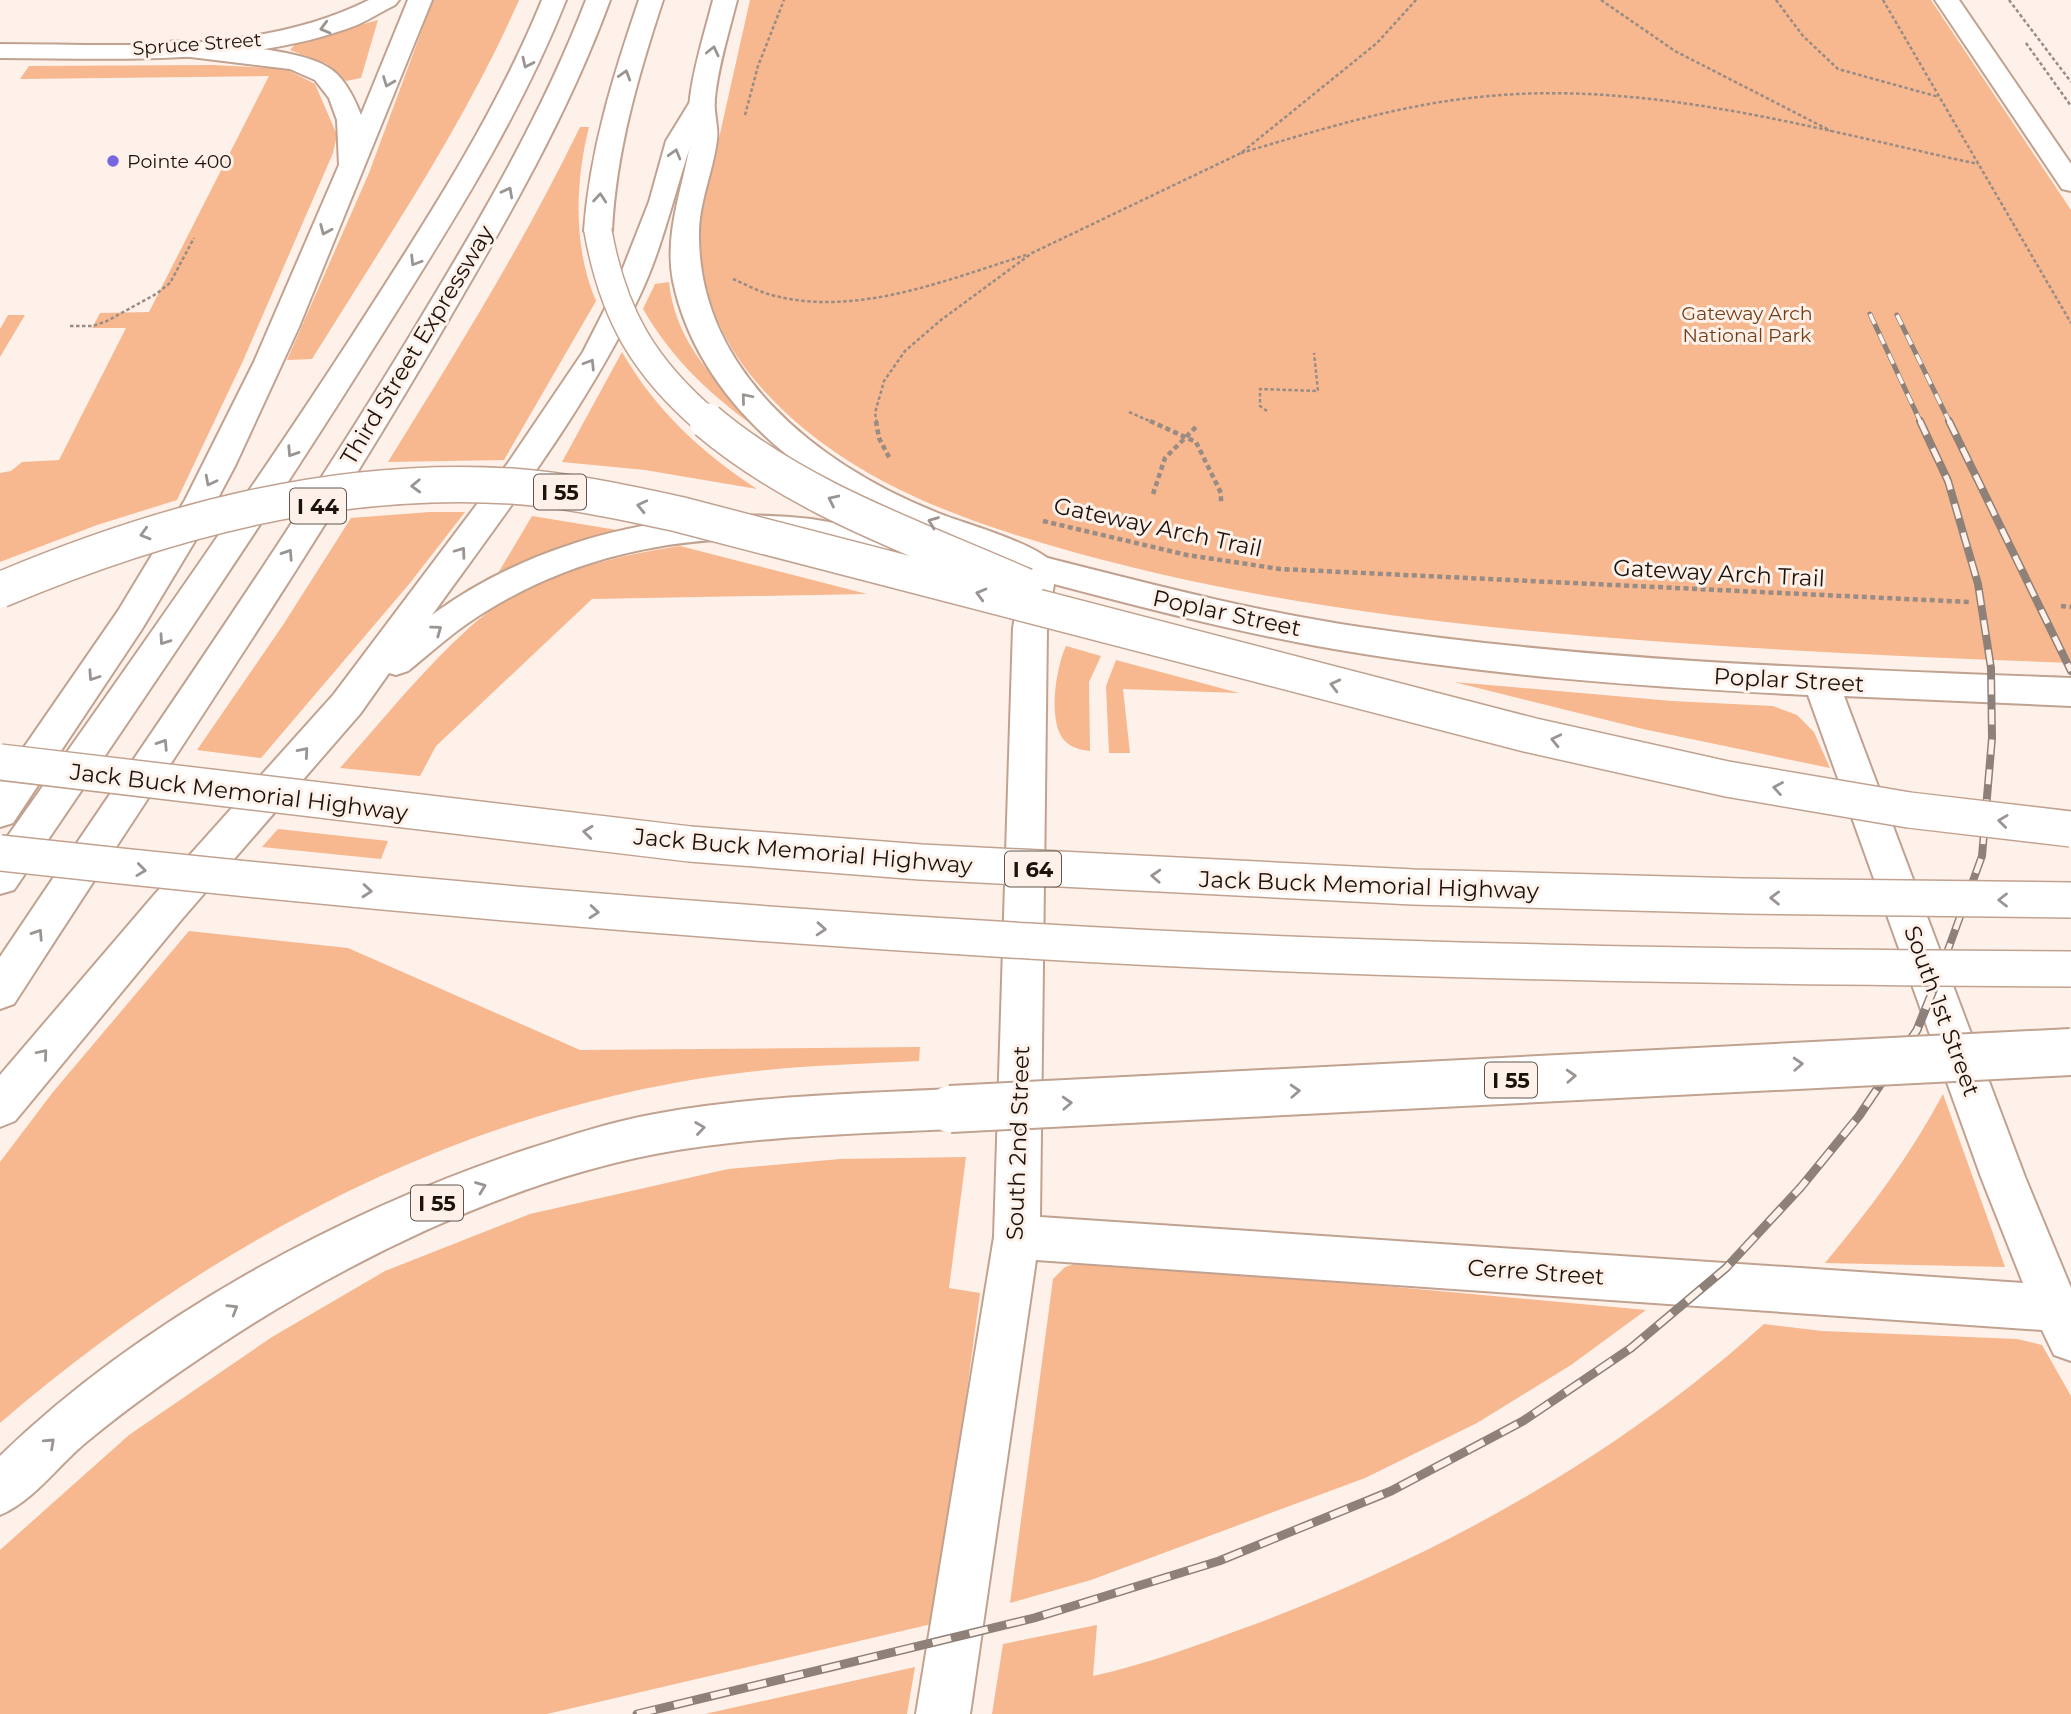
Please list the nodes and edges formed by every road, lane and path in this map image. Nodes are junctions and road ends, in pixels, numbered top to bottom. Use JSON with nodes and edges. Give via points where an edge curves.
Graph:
{"nodes":[{"id":1,"x":387,"y":0,"type":"edge"},
{"id":2,"x":420,"y":0,"type":"edge"},
{"id":3,"x":554,"y":0,"type":"edge"},
{"id":4,"x":598,"y":0,"type":"edge"},
{"id":5,"x":651,"y":0,"type":"edge"},
{"id":6,"x":724,"y":0,"type":"edge"},
{"id":7,"x":784,"y":0,"type":"edge"},
{"id":8,"x":1416,"y":0,"type":"edge"},
{"id":9,"x":1601,"y":0,"type":"edge"},
{"id":10,"x":1776,"y":0,"type":"edge"},
{"id":11,"x":1883,"y":0,"type":"edge"},
{"id":12,"x":1947,"y":0,"type":"edge"},
{"id":13,"x":2009,"y":0,"type":"edge"},
{"id":14,"x":664,"y":36,"type":"dead end"},
{"id":15,"x":2025,"y":42,"type":"dead end"},
{"id":16,"x":174,"y":48,"type":"junction"},
{"id":17,"x":0,"y":51,"type":"edge"},
{"id":18,"x":2071,"y":82,"type":"edge"},
{"id":19,"x":1940,"y":97,"type":"junction"},
{"id":20,"x":702,"y":103,"type":"junction"},
{"id":21,"x":2071,"y":106,"type":"edge"},
{"id":22,"x":744,"y":121,"type":"dead end"},
{"id":23,"x":1838,"y":135,"type":"junction"},
{"id":24,"x":1241,"y":153,"type":"junction"},
{"id":25,"x":1978,"y":164,"type":"junction"},
{"id":26,"x":603,"y":166,"type":"junction"},
{"id":27,"x":352,"y":167,"type":"junction"},
{"id":28,"x":2071,"y":183,"type":"edge"},
{"id":29,"x":194,"y":238,"type":"dead end"},
{"id":30,"x":1032,"y":253,"type":"junction"},
{"id":31,"x":729,"y":284,"type":"dead end"},
{"id":32,"x":2071,"y":323,"type":"edge"},
{"id":33,"x":70,"y":327,"type":"dead end"},
{"id":34,"x":1314,"y":353,"type":"dead end"},
{"id":35,"x":1267,"y":411,"type":"dead end"},
{"id":36,"x":1129,"y":412,"type":"dead end"},
{"id":37,"x":1196,"y":428,"type":"dead end"},
{"id":38,"x":1186,"y":437,"type":"junction"},
{"id":39,"x":880,"y":454,"type":"dead end"},
{"id":40,"x":1153,"y":494,"type":"dead end"},
{"id":41,"x":1221,"y":503,"type":"dead end"},
{"id":42,"x":1035,"y":519,"type":"dead end"},
{"id":43,"x":1040,"y":568,"type":"junction"},
{"id":44,"x":0,"y":590,"type":"edge"},
{"id":45,"x":1969,"y":602,"type":"dead end"},
{"id":46,"x":2061,"y":606,"type":"dead end"},
{"id":47,"x":2071,"y":607,"type":"edge"},
{"id":48,"x":1118,"y":630,"type":"junction"},
{"id":49,"x":1821,"y":681,"type":"junction"},
{"id":50,"x":2071,"y":692,"type":"edge"},
{"id":51,"x":347,"y":704,"type":"junction"},
{"id":52,"x":0,"y":762,"type":"edge"},
{"id":53,"x":0,"y":812,"type":"edge"},
{"id":54,"x":2071,"y":829,"type":"edge"},
{"id":55,"x":0,"y":853,"type":"edge"},
{"id":56,"x":0,"y":878,"type":"edge"},
{"id":57,"x":2071,"y":900,"type":"edge"},
{"id":58,"x":2071,"y":969,"type":"edge"},
{"id":59,"x":0,"y":990,"type":"edge"},
{"id":60,"x":2071,"y":1052,"type":"edge"},
{"id":61,"x":0,"y":1107,"type":"edge"},
{"id":62,"x":1017,"y":1237,"type":"junction"},
{"id":63,"x":2063,"y":1323,"type":"edge"},
{"id":64,"x":0,"y":1489,"type":"edge"},
{"id":65,"x":943,"y":1714,"type":"edge"}],
"edges":[{"from":1,"to":16,"type":"main road","name":"Spruce Street","one_way":true,"via":[[352,20],[298,35]]},
{"from":2,"to":27,"type":"main road","one_way":true},
{"from":3,"to":56,"type":"main road","name":"Third Street Expressway","number":"I 44","one_way":true,"via":[[501,116],[421,251],[276,476]]},
{"from":59,"to":4,"type":"main road","name":"Third Street Expressway","number":"I 44","one_way":true,"via":[[400,379],[540,130]]},
{"from":26,"to":5,"type":"main road","one_way":true,"via":[[625,74]]},
{"from":20,"to":6,"type":"main road","one_way":true},
{"from":7,"to":22,"type":"path","via":[[758,66]]},
{"from":8,"to":24,"type":"path","via":[[1377,43]]},
{"from":9,"to":23,"type":"path","via":[[1675,51]]},
{"from":10,"to":19,"type":"path","via":[[1803,36],[1838,69]]},
{"from":11,"to":19,"type":"path"},
{"from":12,"to":28,"type":"main road"},
{"from":13,"to":18,"type":"path"},
{"from":14,"to":26,"type":"main road"},
{"from":15,"to":21,"type":"path"},
{"from":16,"to":17,"type":"main road","name":"Spruce Street"},
{"from":16,"to":27,"type":"main road","via":[[295,62],[324,75],[341,97],[350,120]]},
{"from":19,"to":25,"type":"path"},
{"from":43,"to":20,"type":"main road","name":"Poplar Street","one_way":true,"via":[[1016,554],[893,507],[814,461],[771,427],[741,392],[698,317],[687,276],[685,234],[704,141]]},
{"from":51,"to":20,"type":"main road","one_way":true,"via":[[519,471],[597,353],[628,291],[679,141]]},
{"from":23,"to":24,"type":"path","via":[[1672,103],[1547,93],[1440,102]]},
{"from":23,"to":25,"type":"path"},
{"from":24,"to":30,"type":"path"},
{"from":25,"to":32,"type":"path"},
{"from":48,"to":26,"type":"main road","one_way":true,"bridge":true,"via":[[821,495],[715,431],[662,377],[622,318],[607,278],[598,231]]},
{"from":27,"to":53,"type":"main road","one_way":true,"via":[[272,356],[200,501],[116,641]]},
{"from":29,"to":33,"type":"path","via":[[170,283],[156,294],[107,321]]},
{"from":30,"to":31,"type":"path","via":[[893,292],[839,301],[771,295],[726,275]]},
{"from":30,"to":39,"type":"path","via":[[942,320],[892,368],[875,412],[879,438],[891,461]]},
{"from":34,"to":35,"type":"path","via":[[1318,391],[1260,389],[1260,406]]},
{"from":36,"to":38,"type":"path"},
{"from":37,"to":38,"type":"path"},
{"from":38,"to":40,"type":"path","via":[[1165,458]]},
{"from":38,"to":41,"type":"path","via":[[1196,442],[1221,493]]},
{"from":42,"to":45,"type":"path","name":"Gateway Arch Trail","via":[[1187,555],[1280,569]]},
{"from":43,"to":49,"type":"main road","name":"Poplar Street","via":[[1160,599],[1359,640],[1686,675]]},
{"from":51,"to":43,"type":"main road","one_way":true,"via":[[415,646],[494,592],[578,556],[665,534],[763,526],[859,540],[982,570]]},
{"from":43,"to":62,"type":"main road","name":"South 2nd Street","via":[[1030,628]]},
{"from":48,"to":44,"type":"main road","number":"I 55","one_way":true,"bridge":true,"via":[[632,503],[492,485],[345,491],[192,520],[66,561]]},
{"from":46,"to":47,"type":"path"},
{"from":54,"to":48,"type":"main road","number":"I 55","one_way":true,"bridge":true,"via":[[1909,810],[1727,779]]},
{"from":49,"to":50,"type":"main road","name":"Poplar Street"},
{"from":49,"to":63,"type":"main road","name":"South 1st Street","via":[[2003,1177]]},
{"from":61,"to":51,"type":"main road","one_way":true},
{"from":57,"to":52,"type":"main road","name":"Jack Buck Memorial Highway","number":"I 64","one_way":true,"bridge":true,"via":[[1510,891],[921,862],[737,849]]},
{"from":55,"to":58,"type":"main road","one_way":true,"bridge":true,"via":[[169,873],[737,924],[1058,943],[1467,962]]},
{"from":64,"to":60,"type":"main road","number":"I 55","one_way":true,"bridge":true,"via":[[72,1423],[192,1334],[304,1266],[419,1210],[529,1169],[648,1135],[743,1122],[950,1108]]},
{"from":62,"to":63,"type":"main road","name":"Cerre Street"},
{"from":62,"to":65,"type":"main road","name":"South 2nd Street"}]}
